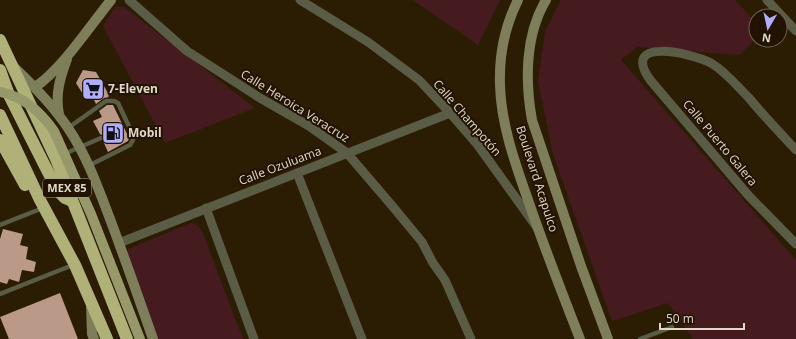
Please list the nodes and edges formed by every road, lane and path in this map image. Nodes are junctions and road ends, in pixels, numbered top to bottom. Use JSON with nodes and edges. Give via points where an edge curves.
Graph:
{"nodes":[{"id":1,"x":111,"y":0,"type":"edge"},
{"id":2,"x":129,"y":0,"type":"edge"},
{"id":3,"x":300,"y":0,"type":"edge"},
{"id":4,"x":518,"y":0,"type":"edge"},
{"id":5,"x":546,"y":0,"type":"edge"},
{"id":6,"x":767,"y":0,"type":"edge"},
{"id":7,"x":796,"y":31,"type":"edge"},
{"id":8,"x":0,"y":40,"type":"edge"},
{"id":9,"x":70,"y":52,"type":"junction"},
{"id":10,"x":12,"y":65,"type":"junction"},
{"id":11,"x":0,"y":70,"type":"edge"},
{"id":12,"x":35,"y":87,"type":"junction"},
{"id":13,"x":0,"y":92,"type":"edge"},
{"id":14,"x":450,"y":113,"type":"junction"},
{"id":15,"x":0,"y":115,"type":"edge"},
{"id":16,"x":60,"y":117,"type":"junction"},
{"id":17,"x":68,"y":128,"type":"junction"},
{"id":18,"x":101,"y":138,"type":"dead end"},
{"id":19,"x":1,"y":143,"type":"edge"},
{"id":20,"x":80,"y":147,"type":"junction"},
{"id":21,"x":796,"y":150,"type":"edge"},
{"id":22,"x":347,"y":153,"type":"junction"},
{"id":23,"x":56,"y":159,"type":"junction"},
{"id":24,"x":88,"y":166,"type":"junction"},
{"id":25,"x":297,"y":173,"type":"junction"},
{"id":26,"x":40,"y":199,"type":"junction"},
{"id":27,"x":72,"y":201,"type":"junction"},
{"id":28,"x":206,"y":208,"type":"junction"},
{"id":29,"x":0,"y":225,"type":"edge"},
{"id":30,"x":539,"y":230,"type":"junction"},
{"id":31,"x":119,"y":243,"type":"junction"},
{"id":32,"x":796,"y":244,"type":"edge"},
{"id":33,"x":75,"y":264,"type":"junction"},
{"id":34,"x":0,"y":294,"type":"edge"},
{"id":35,"x":90,"y":299,"type":"junction"},
{"id":36,"x":672,"y":327,"type":"dead end"},
{"id":37,"x":94,"y":339,"type":"edge"},
{"id":38,"x":107,"y":339,"type":"edge"},
{"id":39,"x":127,"y":339,"type":"edge"},
{"id":40,"x":140,"y":339,"type":"edge"},
{"id":41,"x":153,"y":339,"type":"edge"},
{"id":42,"x":254,"y":339,"type":"edge"},
{"id":43,"x":362,"y":339,"type":"edge"},
{"id":44,"x":471,"y":339,"type":"edge"},
{"id":45,"x":580,"y":339,"type":"edge"},
{"id":46,"x":608,"y":339,"type":"edge"},
{"id":47,"x":640,"y":339,"type":"edge"}],
"edges":[{"from":1,"to":9,"type":"main road"},
{"from":2,"to":22,"type":"street","name":"Calle Heroica Veracruz","via":[[187,51],[309,126]]},
{"from":3,"to":14,"type":"street","name":"Calle Champotón","via":[[368,42],[419,80]]},
{"from":4,"to":30,"type":"main road","name":"Boulevard Acapulco","via":[[502,50],[502,106],[516,166]]},
{"from":5,"to":46,"type":"main road","name":"Boulevard Acapulco","via":[[530,45],[528,99],[544,157]]},
{"from":6,"to":7,"type":"street"},
{"from":8,"to":10,"type":"highway","number":"MEX 85"},
{"from":9,"to":12,"type":"main road","via":[[48,77]]},
{"from":9,"to":16,"type":"main road","via":[[57,91]]},
{"from":10,"to":12,"type":"main road"},
{"from":10,"to":23,"type":"highway","number":"MEX 85"},
{"from":11,"to":27,"type":"highway","via":[[9,95],[48,172],[59,192]]},
{"from":12,"to":16,"type":"main road"},
{"from":13,"to":40,"type":"main road","bridge":true,"via":[[31,105],[54,131],[91,214]]},
{"from":14,"to":22,"type":"street","name":"Calle Ozuluama"},
{"from":14,"to":30,"type":"street","name":"Calle Champotón","via":[[477,144]]},
{"from":15,"to":26,"type":"highway","number":"MEX 85"},
{"from":16,"to":17,"type":"main road"},
{"from":17,"to":20,"type":"main road"},
{"from":17,"to":24,"type":"lane","via":[[106,101],[118,103],[133,140],[130,145]]},
{"from":18,"to":20,"type":"lane"},
{"from":19,"to":26,"type":"highway","via":[[26,187]]},
{"from":20,"to":23,"type":"lane"},
{"from":20,"to":24,"type":"main road"},
{"from":21,"to":32,"type":"street","name":"Calle Puerto Galera","via":[[726,73],[716,66],[694,56],[665,52],[649,52],[643,58],[645,72],[651,81],[748,195]]},
{"from":22,"to":25,"type":"street","name":"Calle Ozuluama"},
{"from":22,"to":44,"type":"street","name":"Calle Heroica Veracruz","via":[[422,242],[445,280]]},
{"from":23,"to":27,"type":"highway","number":"MEX 85"},
{"from":24,"to":31,"type":"main road"},
{"from":25,"to":28,"type":"street","name":"Calle Ozuluama"},
{"from":25,"to":43,"type":"street"},
{"from":26,"to":29,"type":"lane"},
{"from":26,"to":33,"type":"highway","number":"MEX 85"},
{"from":27,"to":39,"type":"highway","number":"MEX 85"},
{"from":28,"to":31,"type":"street","name":"Calle Ozuluama"},
{"from":28,"to":42,"type":"street"},
{"from":30,"to":45,"type":"main road","name":"Boulevard Acapulco"},
{"from":31,"to":41,"type":"main road"},
{"from":33,"to":34,"type":"lane"},
{"from":33,"to":35,"type":"highway","number":"MEX 85"},
{"from":35,"to":37,"type":"main road"},
{"from":35,"to":38,"type":"highway","number":"MEX 85"},
{"from":36,"to":47,"type":"lane"}]}
